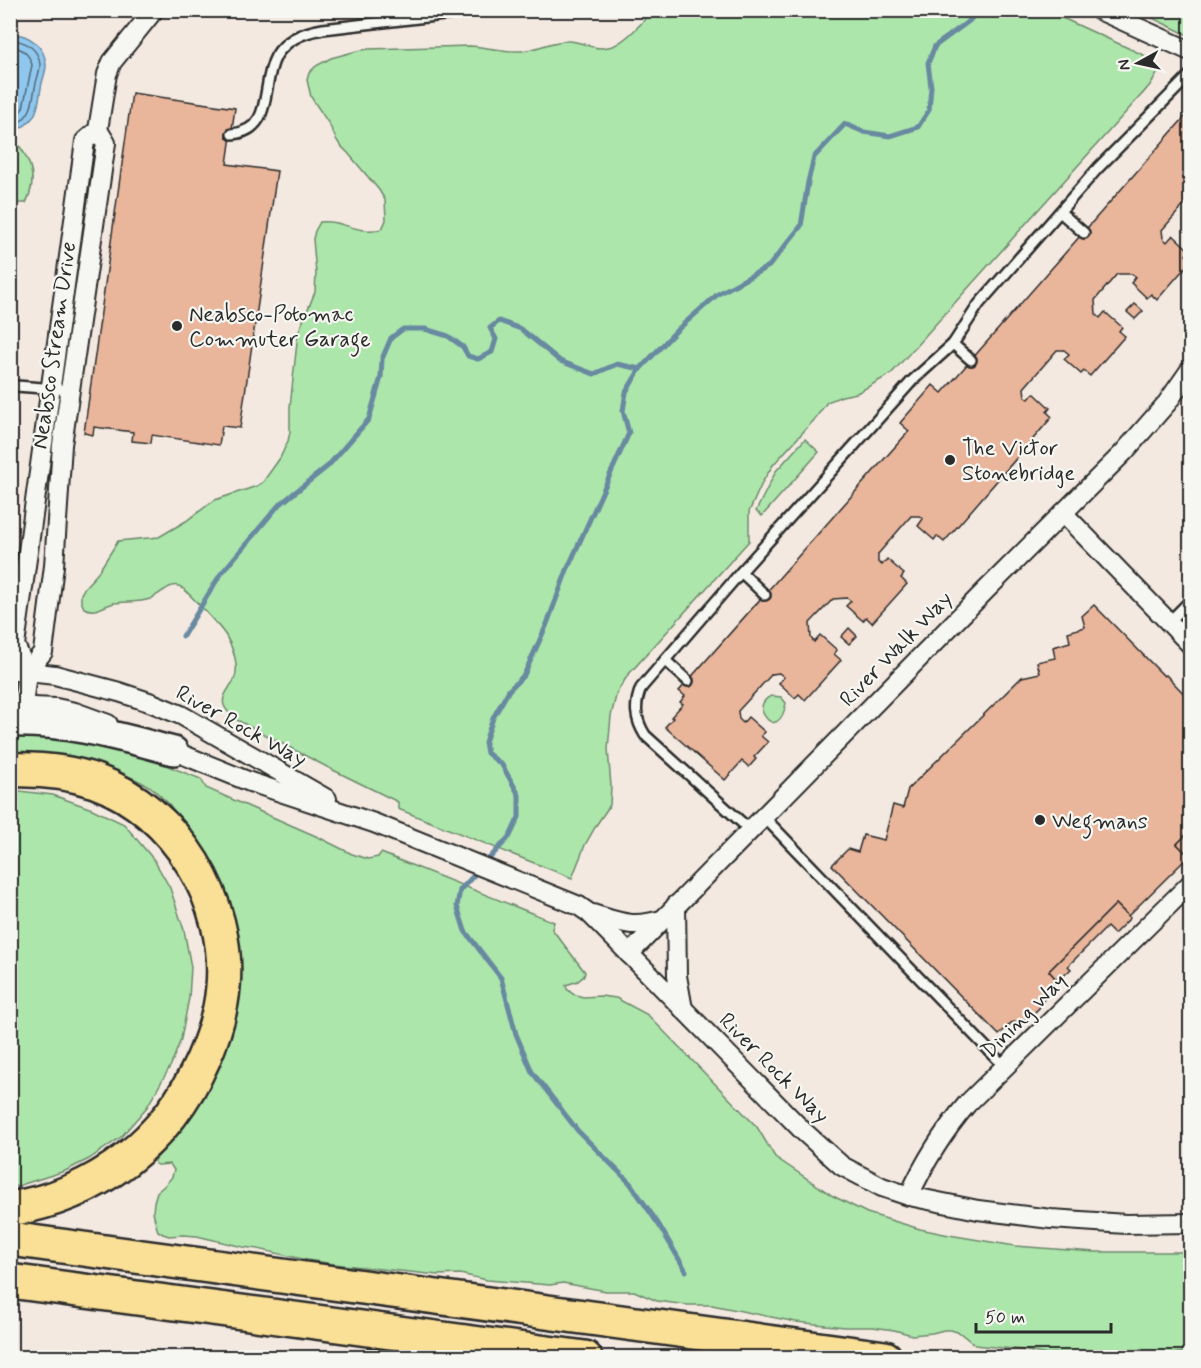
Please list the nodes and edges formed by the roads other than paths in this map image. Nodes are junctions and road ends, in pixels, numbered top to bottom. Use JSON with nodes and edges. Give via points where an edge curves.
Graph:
{"nodes":[{"id":1,"x":154,"y":10,"type":"edge"},
{"id":2,"x":487,"y":10,"type":"edge"},
{"id":3,"x":1099,"y":10,"type":"edge"},
{"id":4,"x":1191,"y":51,"type":"edge"},
{"id":5,"x":1191,"y":75,"type":"edge"},
{"id":6,"x":98,"y":130,"type":"junction"},
{"id":7,"x":232,"y":134,"type":"dead end"},
{"id":8,"x":1060,"y":212,"type":"junction"},
{"id":9,"x":1083,"y":233,"type":"dead end"},
{"id":10,"x":953,"y":344,"type":"junction"},
{"id":11,"x":971,"y":360,"type":"dead end"},
{"id":12,"x":1191,"y":370,"type":"edge"},
{"id":13,"x":16,"y":386,"type":"dead end"},
{"id":14,"x":51,"y":389,"type":"junction"},
{"id":15,"x":70,"y":390,"type":"junction"},
{"id":16,"x":1063,"y":513,"type":"junction"},
{"id":17,"x":741,"y":572,"type":"junction"},
{"id":18,"x":765,"y":594,"type":"dead end"},
{"id":19,"x":1191,"y":601,"type":"edge"},
{"id":20,"x":1169,"y":622,"type":"junction"},
{"id":21,"x":1191,"y":644,"type":"edge"},
{"id":22,"x":665,"y":660,"type":"junction"},
{"id":23,"x":19,"y":671,"type":"edge"},
{"id":24,"x":688,"y":681,"type":"dead end"},
{"id":25,"x":15,"y":712,"type":"edge"},
{"id":26,"x":174,"y":752,"type":"joint"},
{"id":27,"x":10,"y":770,"type":"edge"},
{"id":28,"x":374,"y":823,"type":"junction"},
{"id":29,"x":757,"y":823,"type":"junction"},
{"id":30,"x":1191,"y":884,"type":"edge"},
{"id":31,"x":676,"y":905,"type":"junction"},
{"id":32,"x":584,"y":909,"type":"junction"},
{"id":33,"x":662,"y":920,"type":"junction"},
{"id":34,"x":629,"y":954,"type":"junction"},
{"id":35,"x":683,"y":1009,"type":"junction"},
{"id":36,"x":1005,"y":1067,"type":"junction"},
{"id":37,"x":909,"y":1196,"type":"junction"},
{"id":38,"x":10,"y":1209,"type":"edge"},
{"id":39,"x":1191,"y":1223,"type":"edge"},
{"id":40,"x":10,"y":1239,"type":"edge"},
{"id":41,"x":10,"y":1281,"type":"edge"},
{"id":42,"x":585,"y":1358,"type":"edge"},
{"id":43,"x":885,"y":1358,"type":"edge"}],
"edges":[{"from":1,"to":6,"type":"street","name":"Neabsco Stream Drive","via":[[112,62]]},
{"from":2,"to":7,"type":"lane","via":[[299,35],[276,57],[260,119],[247,131]]},
{"from":3,"to":4,"type":"street"},
{"from":5,"to":8,"type":"lane"},
{"from":6,"to":14,"type":"street","name":"Neabsco Stream Drive","via":[[85,141]]},
{"from":6,"to":15,"type":"street","name":"Neabsco Stream Drive","via":[[106,143]]},
{"from":8,"to":9,"type":"lane"},
{"from":8,"to":10,"type":"lane","via":[[979,304]]},
{"from":10,"to":11,"type":"lane"},
{"from":10,"to":17,"type":"lane","via":[[912,381]]},
{"from":12,"to":16,"type":"street","name":"River Walk Way","via":[[1124,452]]},
{"from":13,"to":14,"type":"lane"},
{"from":14,"to":15,"type":"lane"},
{"from":14,"to":23,"type":"street","name":"Neabsco Stream Drive","via":[[15,645]]},
{"from":15,"to":23,"type":"street","name":"Neabsco Stream Drive","via":[[43,652]]},
{"from":16,"to":20,"type":"street"},
{"from":16,"to":29,"type":"street","name":"River Walk Way"},
{"from":17,"to":18,"type":"lane"},
{"from":17,"to":22,"type":"lane"},
{"from":19,"to":20,"type":"lane"},
{"from":20,"to":21,"type":"street"},
{"from":22,"to":24,"type":"lane"},
{"from":22,"to":29,"type":"lane","via":[[636,700],[641,729],[651,741]]},
{"from":23,"to":25,"type":"street","name":"Neabsco Stream Drive"},
{"from":23,"to":28,"type":"street","name":"River Rock Way","via":[[55,675],[119,692],[181,716]]},
{"from":25,"to":26,"type":"main road"},
{"from":26,"to":28,"type":"street","name":"River Rock Way","via":[[250,783]]},
{"from":27,"to":38,"type":"highway","via":[[75,776],[122,793],[144,808],[183,848],[196,869],[209,896],[223,962],[223,987],[210,1044],[194,1080],[159,1131],[121,1163],[89,1183],[60,1197]]},
{"from":28,"to":32,"type":"street","name":"River Rock Way"},
{"from":29,"to":31,"type":"street","name":"River Walk Way"},
{"from":29,"to":36,"type":"lane"},
{"from":30,"to":36,"type":"street","name":"Dining Way"},
{"from":31,"to":33,"type":"street","name":"River Walk Way"},
{"from":31,"to":35,"type":"street","via":[[677,976]]},
{"from":32,"to":33,"type":"street","via":[[634,925]]},
{"from":32,"to":34,"type":"street","name":"River Rock Way"},
{"from":33,"to":34,"type":"street","name":"River Walk Way"},
{"from":34,"to":35,"type":"street","name":"River Rock Way"},
{"from":35,"to":37,"type":"street","name":"River Rock Way","via":[[842,1166]]},
{"from":36,"to":37,"type":"street","name":"Dining Way","via":[[955,1118]]},
{"from":37,"to":39,"type":"street","name":"River Rock Way","via":[[1051,1219]]},
{"from":40,"to":43,"type":"highway"},
{"from":41,"to":42,"type":"highway"}]}
